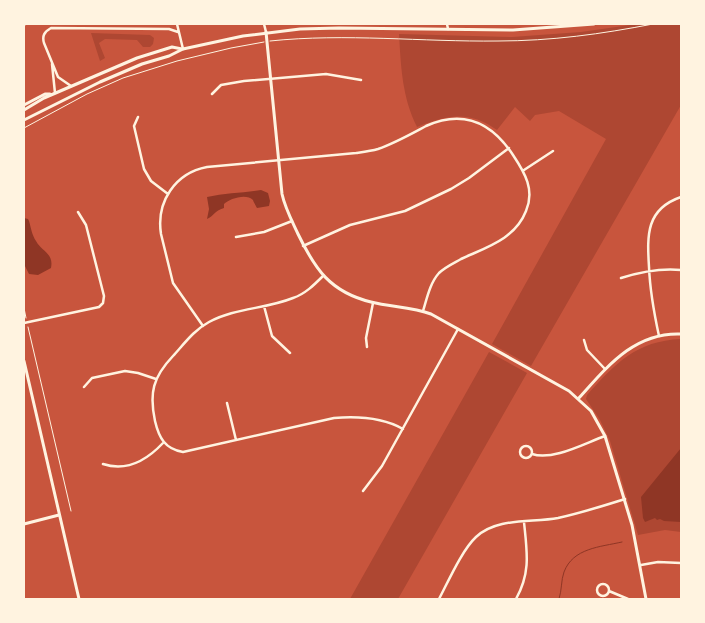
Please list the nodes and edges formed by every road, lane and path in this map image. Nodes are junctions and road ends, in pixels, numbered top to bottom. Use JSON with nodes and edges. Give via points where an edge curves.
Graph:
{"nodes":[{"id":1,"x":176,"y":24,"type":"edge"},
{"id":2,"x":264,"y":24,"type":"edge"},
{"id":3,"x":447,"y":24,"type":"edge"},
{"id":4,"x":594,"y":24,"type":"edge"},
{"id":5,"x":653,"y":24,"type":"edge"},
{"id":6,"x":448,"y":29,"type":"junction"},
{"id":7,"x":178,"y":32,"type":"junction"},
{"id":8,"x":266,"y":32,"type":"junction"},
{"id":9,"x":523,"y":41,"type":"dead end"},
{"id":10,"x":183,"y":49,"type":"junction"},
{"id":11,"x":51,"y":60,"type":"junction"},
{"id":12,"x":270,"y":78,"type":"junction"},
{"id":13,"x":361,"y":80,"type":"dead end"},
{"id":14,"x":71,"y":86,"type":"junction"},
{"id":15,"x":55,"y":93,"type":"junction"},
{"id":16,"x":212,"y":94,"type":"dead end"},
{"id":17,"x":24,"y":105,"type":"edge"},
{"id":18,"x":24,"y":110,"type":"edge"},
{"id":19,"x":138,"y":117,"type":"dead end"},
{"id":20,"x":24,"y":120,"type":"edge"},
{"id":21,"x":508,"y":148,"type":"junction"},
{"id":22,"x":553,"y":151,"type":"dead end"},
{"id":23,"x":278,"y":160,"type":"junction"},
{"id":24,"x":524,"y":170,"type":"junction"},
{"id":25,"x":168,"y":194,"type":"junction"},
{"id":26,"x":681,"y":197,"type":"edge"},
{"id":27,"x":78,"y":212,"type":"dead end"},
{"id":28,"x":292,"y":221,"type":"junction"},
{"id":29,"x":236,"y":237,"type":"dead end"},
{"id":30,"x":304,"y":246,"type":"junction"},
{"id":31,"x":681,"y":270,"type":"edge"},
{"id":32,"x":649,"y":272,"type":"junction"},
{"id":33,"x":323,"y":276,"type":"junction"},
{"id":34,"x":621,"y":278,"type":"dead end"},
{"id":35,"x":373,"y":303,"type":"junction"},
{"id":36,"x":264,"y":306,"type":"junction"},
{"id":37,"x":24,"y":308,"type":"edge"},
{"id":38,"x":423,"y":311,"type":"junction"},
{"id":39,"x":25,"y":323,"type":"edge"},
{"id":40,"x":203,"y":326,"type":"junction"},
{"id":41,"x":458,"y":329,"type":"junction"},
{"id":42,"x":681,"y":334,"type":"edge"},
{"id":43,"x":659,"y":336,"type":"junction"},
{"id":44,"x":584,"y":340,"type":"dead end"},
{"id":45,"x":367,"y":348,"type":"dead end"},
{"id":46,"x":290,"y":353,"type":"dead end"},
{"id":47,"x":24,"y":361,"type":"edge"},
{"id":48,"x":605,"y":369,"type":"junction"},
{"id":49,"x":156,"y":379,"type":"junction"},
{"id":50,"x":84,"y":387,"type":"dead end"},
{"id":51,"x":578,"y":399,"type":"junction"},
{"id":52,"x":228,"y":403,"type":"dead end"},
{"id":53,"x":403,"y":429,"type":"junction"},
{"id":54,"x":605,"y":436,"type":"junction"},
{"id":55,"x":236,"y":440,"type":"junction"},
{"id":56,"x":163,"y":443,"type":"junction"},
{"id":57,"x":532,"y":454,"type":"junction"},
{"id":58,"x":102,"y":464,"type":"dead end"},
{"id":59,"x":363,"y":491,"type":"dead end"},
{"id":60,"x":625,"y":499,"type":"junction"},
{"id":61,"x":71,"y":511,"type":"dead end"},
{"id":62,"x":59,"y":515,"type":"junction"},
{"id":63,"x":524,"y":522,"type":"junction"},
{"id":64,"x":24,"y":524,"type":"edge"},
{"id":65,"x":681,"y":563,"type":"edge"},
{"id":66,"x":641,"y":565,"type":"junction"},
{"id":67,"x":609,"y":591,"type":"junction"},
{"id":68,"x":79,"y":599,"type":"edge"},
{"id":69,"x":438,"y":599,"type":"edge"},
{"id":70,"x":516,"y":599,"type":"edge"},
{"id":71,"x":628,"y":599,"type":"edge"},
{"id":72,"x":646,"y":599,"type":"edge"}],
"edges":[{"from":1,"to":7,"type":"street"},
{"from":2,"to":8,"type":"street"},
{"from":3,"to":6,"type":"street"},
{"from":4,"to":6,"type":"main road","via":[[513,30]]},
{"from":5,"to":9,"type":"path","via":[[579,37]]},
{"from":6,"to":8,"type":"main road","via":[[339,28]]},
{"from":7,"to":10,"type":"street"},
{"from":7,"to":11,"type":"street","via":[[169,29],[51,28],[42,38]]},
{"from":8,"to":10,"type":"main road"},
{"from":8,"to":12,"type":"main road"},
{"from":10,"to":14,"type":"main road","via":[[172,47],[156,51]]},
{"from":10,"to":20,"type":"main road","via":[[100,82]]},
{"from":11,"to":14,"type":"street","via":[[58,77]]},
{"from":11,"to":15,"type":"street"},
{"from":12,"to":13,"type":"street","via":[[326,74]]},
{"from":12,"to":16,"type":"street","via":[[221,85]]},
{"from":12,"to":23,"type":"main road"},
{"from":14,"to":15,"type":"main road"},
{"from":15,"to":17,"type":"main road","via":[[45,94]]},
{"from":15,"to":18,"type":"main road"},
{"from":19,"to":25,"type":"street","via":[[134,126],[144,169],[151,181]]},
{"from":21,"to":23,"type":"street","via":[[488,127],[457,118],[436,122],[377,149]]},
{"from":21,"to":24,"type":"street"},
{"from":21,"to":30,"type":"street","via":[[461,184],[420,204],[405,211],[350,224]]},
{"from":22,"to":24,"type":"street"},
{"from":23,"to":25,"type":"street","via":[[200,169],[178,182]]},
{"from":23,"to":28,"type":"main road","via":[[284,202]]},
{"from":24,"to":38,"type":"street","via":[[530,197],[520,222],[505,239],[439,273],[429,290]]},
{"from":25,"to":40,"type":"street","via":[[162,205],[160,226],[173,282]]},
{"from":26,"to":32,"type":"street","via":[[664,205],[652,220],[648,235]]},
{"from":27,"to":39,"type":"street","via":[[86,225],[103,303],[99,307]]},
{"from":28,"to":29,"type":"street","via":[[264,232]]},
{"from":28,"to":30,"type":"main road"},
{"from":30,"to":33,"type":"main road"},
{"from":31,"to":32,"type":"street"},
{"from":32,"to":34,"type":"street"},
{"from":32,"to":43,"type":"street"},
{"from":33,"to":35,"type":"main road","via":[[346,293]]},
{"from":33,"to":36,"type":"street","via":[[300,295]]},
{"from":35,"to":38,"type":"main road"},
{"from":35,"to":45,"type":"street"},
{"from":36,"to":40,"type":"street","via":[[227,314]]},
{"from":36,"to":46,"type":"street","via":[[272,336]]},
{"from":37,"to":39,"type":"path"},
{"from":38,"to":41,"type":"main road"},
{"from":39,"to":61,"type":"path"},
{"from":40,"to":49,"type":"street","via":[[163,366]]},
{"from":41,"to":51,"type":"main road"},
{"from":41,"to":53,"type":"street"},
{"from":42,"to":43,"type":"main road"},
{"from":43,"to":48,"type":"main road","via":[[629,348]]},
{"from":44,"to":48,"type":"street","via":[[586,350]]},
{"from":47,"to":62,"type":"main road"},
{"from":48,"to":51,"type":"main road"},
{"from":49,"to":50,"type":"street","via":[[126,371],[92,378]]},
{"from":49,"to":56,"type":"street","via":[[152,406]]},
{"from":51,"to":54,"type":"main road","via":[[590,411]]},
{"from":52,"to":55,"type":"street"},
{"from":53,"to":55,"type":"street","via":[[384,420],[347,417]]},
{"from":53,"to":59,"type":"street","via":[[380,470]]},
{"from":54,"to":57,"type":"street","via":[[562,452],[541,456]]},
{"from":54,"to":60,"type":"main road"},
{"from":55,"to":56,"type":"street","via":[[183,452]]},
{"from":56,"to":58,"type":"street","via":[[138,462],[114,468]]},
{"from":57,"to":57,"type":"street","via":[[528,446],[520,450],[526,458]]},
{"from":60,"to":63,"type":"street","via":[[572,515]]},
{"from":60,"to":66,"type":"main road"},
{"from":62,"to":64,"type":"main road"},
{"from":62,"to":68,"type":"main road"},
{"from":63,"to":69,"type":"street","via":[[492,527],[475,538]]},
{"from":63,"to":70,"type":"street","via":[[528,562]]},
{"from":65,"to":66,"type":"street"},
{"from":66,"to":72,"type":"main road"},
{"from":67,"to":67,"type":"street","via":[[606,584],[598,587],[597,591],[601,595]]},
{"from":67,"to":71,"type":"street"}]}
